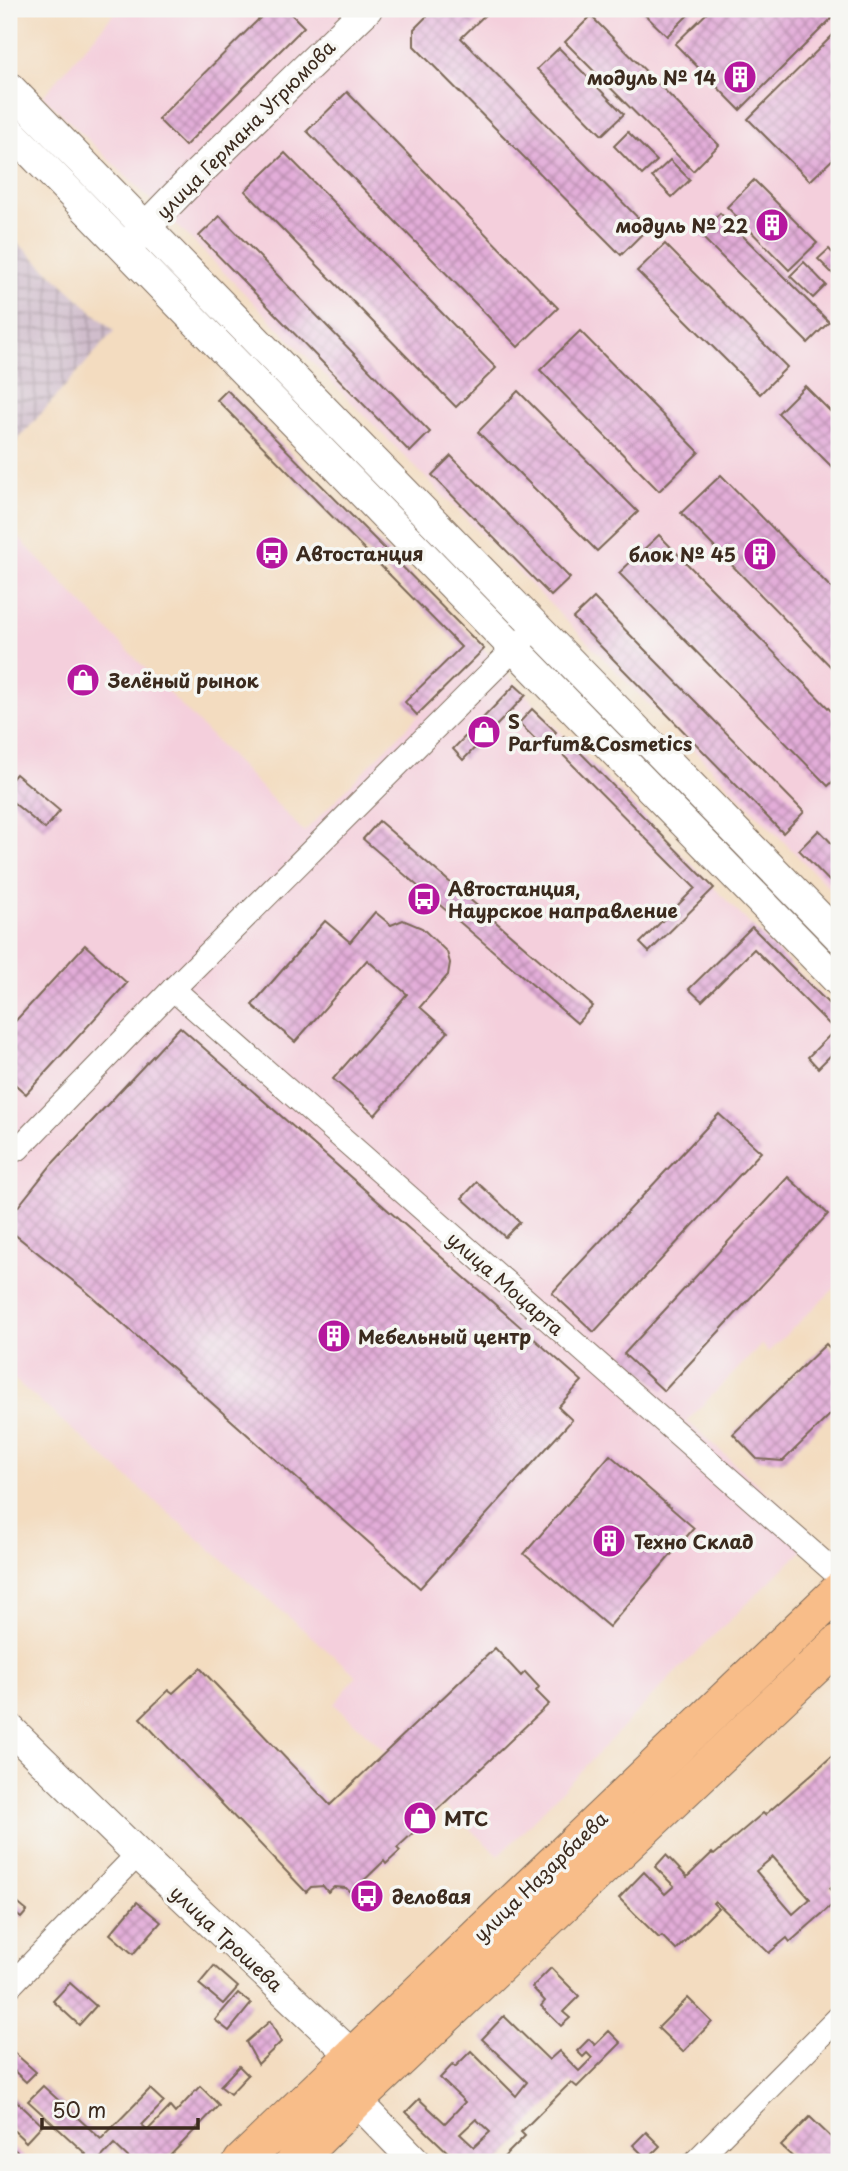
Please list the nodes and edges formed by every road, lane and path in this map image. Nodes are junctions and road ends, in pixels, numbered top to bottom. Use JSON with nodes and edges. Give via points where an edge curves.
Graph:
{"nodes":[{"id":1,"x":367,"y":9,"type":"edge"},
{"id":2,"x":9,"y":87,"type":"edge"},
{"id":3,"x":9,"y":130,"type":"edge"},
{"id":4,"x":145,"y":227,"type":"junction"},
{"id":5,"x":125,"y":249,"type":"junction"},
{"id":6,"x":537,"y":627,"type":"junction"},
{"id":7,"x":515,"y":649,"type":"junction"},
{"id":8,"x":839,"y":937,"type":"edge"},
{"id":9,"x":839,"y":982,"type":"edge"},
{"id":10,"x":173,"y":989,"type":"junction"},
{"id":11,"x":9,"y":1151,"type":"edge"},
{"id":12,"x":839,"y":1576,"type":"edge"},
{"id":13,"x":839,"y":1591,"type":"edge"},
{"id":14,"x":839,"y":1643,"type":"edge"},
{"id":15,"x":9,"y":1728,"type":"edge"},
{"id":16,"x":138,"y":1854,"type":"junction"},
{"id":17,"x":9,"y":1987,"type":"edge"},
{"id":18,"x":839,"y":2017,"type":"edge"},
{"id":19,"x":352,"y":2055,"type":"junction"},
{"id":20,"x":356,"y":2100,"type":"junction"},
{"id":21,"x":242,"y":2162,"type":"edge"},
{"id":22,"x":294,"y":2162,"type":"edge"},
{"id":23,"x":416,"y":2162,"type":"edge"},
{"id":24,"x":695,"y":2162,"type":"edge"}],
"edges":[{"from":1,"to":4,"type":"street","name":"улица Германа Угрюмова"},
{"from":2,"to":4,"type":"street"},
{"from":3,"to":5,"type":"street"},
{"from":4,"to":5,"type":"street","name":"улица Германа Угрюмова"},
{"from":4,"to":6,"type":"street"},
{"from":5,"to":7,"type":"street"},
{"from":6,"to":7,"type":"street"},
{"from":6,"to":8,"type":"street"},
{"from":7,"to":9,"type":"street"},
{"from":7,"to":10,"type":"street"},
{"from":10,"to":11,"type":"street","via":[[18,1149]]},
{"from":10,"to":12,"type":"street","name":"улица Моцарта"},
{"from":13,"to":19,"type":"main road","name":"улица Назарбаева"},
{"from":14,"to":20,"type":"main road","name":"улица Назарбаева"},
{"from":15,"to":16,"type":"street","name":"улица Трошева"},
{"from":16,"to":17,"type":"street"},
{"from":16,"to":19,"type":"street","name":"улица Трошева"},
{"from":18,"to":24,"type":"street"},
{"from":19,"to":20,"type":"street"},
{"from":19,"to":21,"type":"main road","name":"улица Назарбаева"},
{"from":20,"to":22,"type":"main road","name":"улица Назарбаева"},
{"from":20,"to":23,"type":"street"}]}
